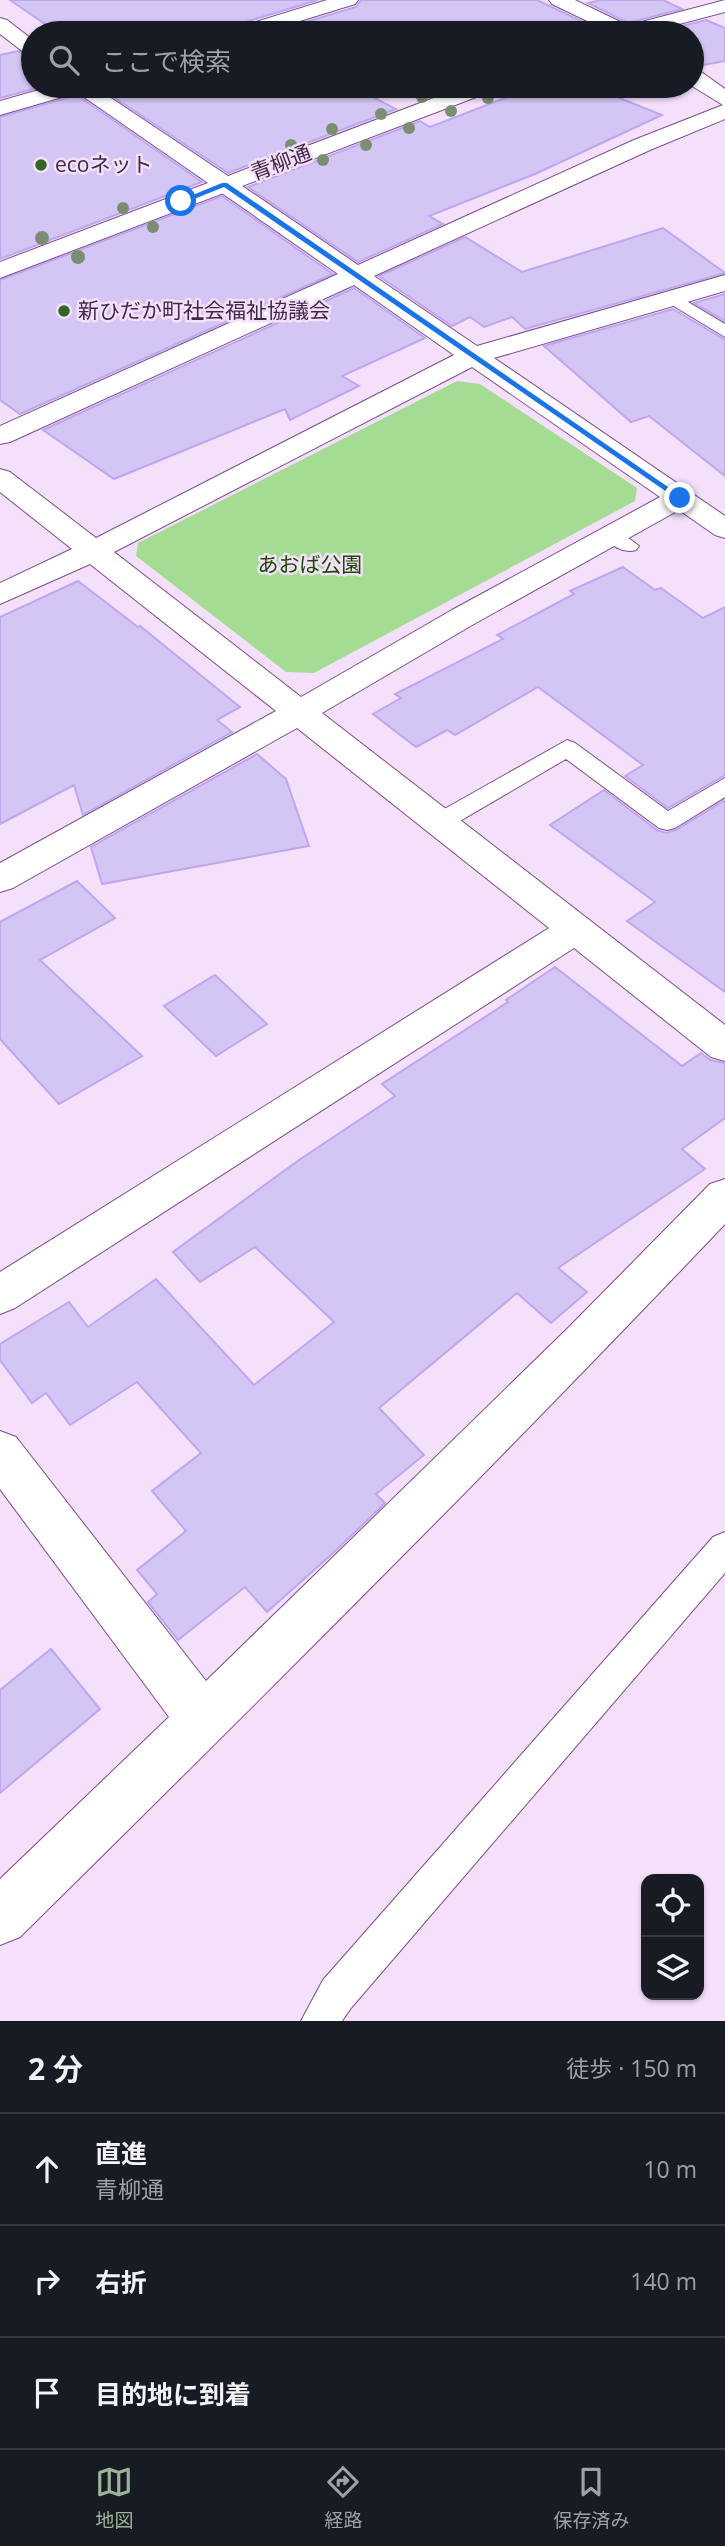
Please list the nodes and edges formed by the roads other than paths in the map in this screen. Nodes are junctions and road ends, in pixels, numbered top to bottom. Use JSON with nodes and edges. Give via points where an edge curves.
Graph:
{"nodes":[{"id":1,"x":348,"y":0,"type":"edge"},
{"id":2,"x":559,"y":0,"type":"edge"},
{"id":3,"x":725,"y":6,"type":"edge"},
{"id":4,"x":258,"y":7,"type":"dead end"},
{"id":5,"x":280,"y":20,"type":"junction"},
{"id":6,"x":277,"y":21,"type":"edge"},
{"id":7,"x":601,"y":21,"type":"edge"},
{"id":8,"x":669,"y":21,"type":"edge"},
{"id":9,"x":0,"y":24,"type":"edge"},
{"id":10,"x":21,"y":41,"type":"edge"},
{"id":11,"x":704,"y":84,"type":"edge"},
{"id":12,"x":35,"y":98,"type":"edge"},
{"id":13,"x":95,"y":98,"type":"edge"},
{"id":14,"x":452,"y":98,"type":"edge"},
{"id":15,"x":725,"y":99,"type":"edge"},
{"id":16,"x":0,"y":108,"type":"edge"},
{"id":17,"x":725,"y":111,"type":"edge"},
{"id":18,"x":224,"y":184,"type":"junction"},
{"id":19,"x":0,"y":271,"type":"edge"},
{"id":20,"x":356,"y":276,"type":"junction"},
{"id":21,"x":725,"y":284,"type":"edge"},
{"id":22,"x":673,"y":298,"type":"junction"},
{"id":23,"x":725,"y":332,"type":"edge"},
{"id":24,"x":474,"y":355,"type":"junction"},
{"id":25,"x":0,"y":436,"type":"edge"},
{"id":26,"x":0,"y":478,"type":"edge"},
{"id":27,"x":680,"y":498,"type":"junction"},
{"id":28,"x":725,"y":529,"type":"edge"},
{"id":29,"x":93,"y":551,"type":"junction"},
{"id":30,"x":0,"y":595,"type":"edge"},
{"id":31,"x":300,"y":712,"type":"junction"},
{"id":32,"x":725,"y":786,"type":"edge"},
{"id":33,"x":440,"y":822,"type":"junction"},
{"id":34,"x":0,"y":878,"type":"edge"},
{"id":35,"x":577,"y":928,"type":"junction"},
{"id":36,"x":725,"y":1046,"type":"edge"},
{"id":37,"x":725,"y":1196,"type":"edge"},
{"id":38,"x":0,"y":1295,"type":"edge"},
{"id":39,"x":0,"y":1452,"type":"edge"},
{"id":40,"x":725,"y":1548,"type":"edge"},
{"id":41,"x":203,"y":1720,"type":"junction"},
{"id":42,"x":0,"y":1917,"type":"edge"},
{"id":43,"x":320,"y":2021,"type":"edge"}],
"edges":[{"from":1,"to":5,"type":"street"},
{"from":2,"to":7,"type":"street"},
{"from":3,"to":8,"type":"street"},
{"from":4,"to":5,"type":"street"},
{"from":5,"to":6,"type":"street"},
{"from":9,"to":10,"type":"street"},
{"from":11,"to":15,"type":"street"},
{"from":12,"to":16,"type":"street"},
{"from":13,"to":18,"type":"street"},
{"from":14,"to":18,"type":"street","name":"青柳通"},
{"from":17,"to":20,"type":"street"},
{"from":18,"to":19,"type":"street","name":"青柳通"},
{"from":18,"to":20,"type":"street"},
{"from":20,"to":24,"type":"street"},
{"from":20,"to":25,"type":"street"},
{"from":21,"to":22,"type":"street"},
{"from":22,"to":23,"type":"lane"},
{"from":22,"to":24,"type":"street"},
{"from":24,"to":27,"type":"street"},
{"from":24,"to":29,"type":"street"},
{"from":26,"to":29,"type":"street"},
{"from":27,"to":28,"type":"street"},
{"from":27,"to":31,"type":"street","via":[[620,540],[463,617]]},
{"from":29,"to":30,"type":"street"},
{"from":29,"to":31,"type":"street"},
{"from":31,"to":33,"type":"street"},
{"from":31,"to":34,"type":"street"},
{"from":32,"to":33,"type":"lane","via":[[667,821],[567,748]]},
{"from":33,"to":35,"type":"street"},
{"from":35,"to":36,"type":"street"},
{"from":35,"to":38,"type":"street"},
{"from":37,"to":41,"type":"street"},
{"from":39,"to":41,"type":"street"},
{"from":40,"to":43,"type":"lane","via":[[346,1984]]},
{"from":41,"to":42,"type":"street"}]}
